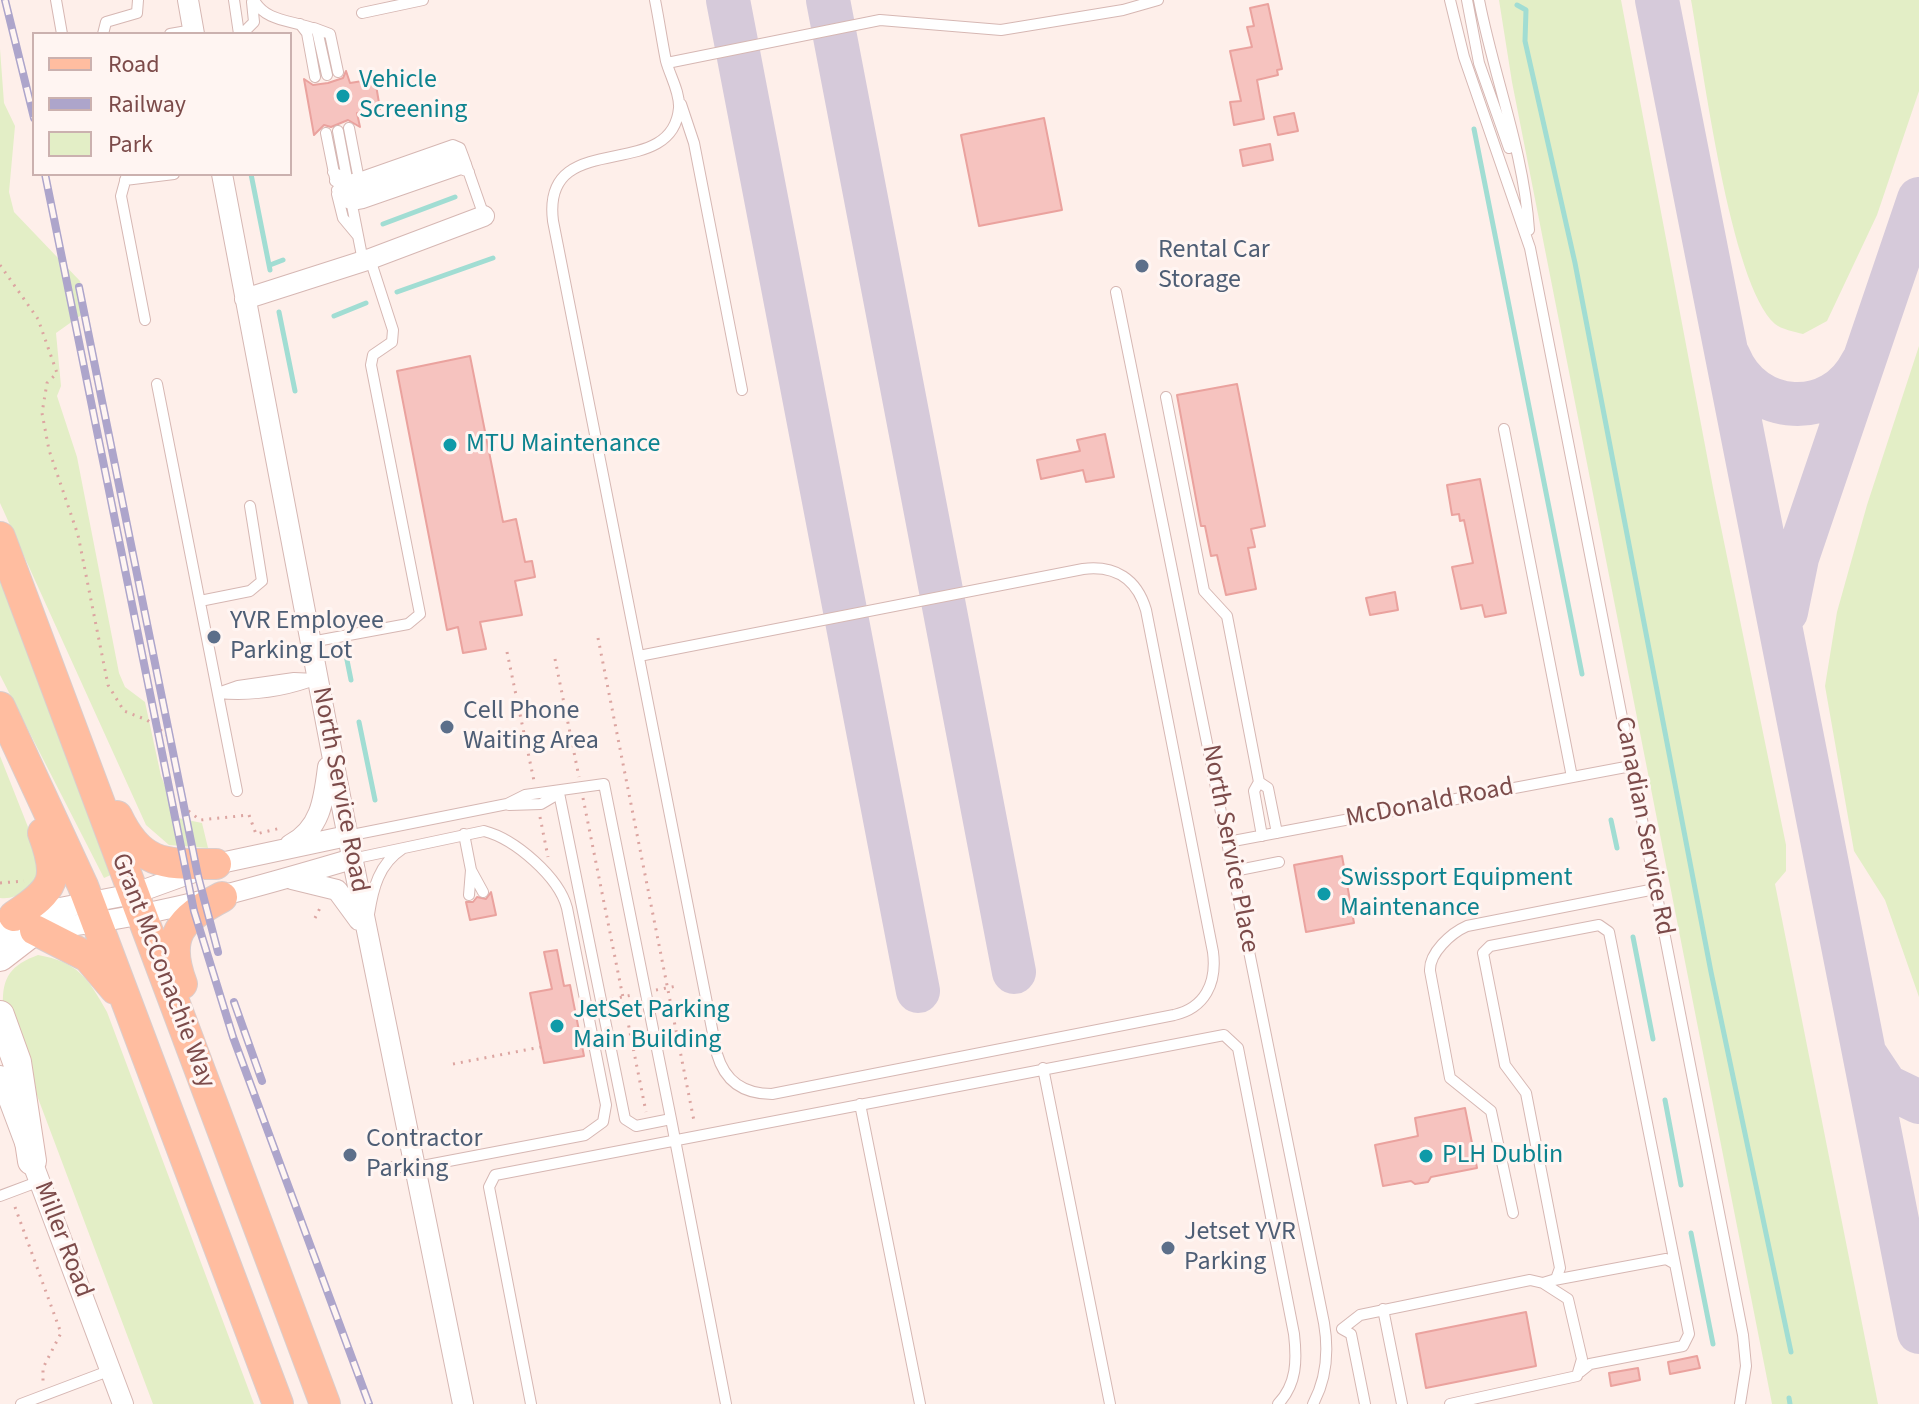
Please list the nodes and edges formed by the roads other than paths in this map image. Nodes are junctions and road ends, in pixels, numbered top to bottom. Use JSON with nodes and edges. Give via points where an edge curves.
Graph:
{"nodes":[{"id":1,"x":56,"y":0,"type":"edge"},
{"id":2,"x":138,"y":0,"type":"edge"},
{"id":3,"x":188,"y":0,"type":"edge"},
{"id":4,"x":234,"y":0,"type":"edge"},
{"id":5,"x":253,"y":0,"type":"edge"},
{"id":6,"x":423,"y":0,"type":"edge"},
{"id":7,"x":655,"y":0,"type":"edge"},
{"id":8,"x":1158,"y":0,"type":"edge"},
{"id":9,"x":1450,"y":0,"type":"edge"},
{"id":10,"x":1467,"y":0,"type":"edge"},
{"id":11,"x":1479,"y":0,"type":"edge"},
{"id":12,"x":362,"y":13,"type":"dead end"},
{"id":13,"x":300,"y":24,"type":"junction"},
{"id":14,"x":62,"y":32,"type":"edge"},
{"id":15,"x":104,"y":32,"type":"edge"},
{"id":16,"x":194,"y":32,"type":"edge"},
{"id":17,"x":240,"y":32,"type":"edge"},
{"id":18,"x":242,"y":32,"type":"edge"},
{"id":19,"x":667,"y":63,"type":"junction"},
{"id":20,"x":333,"y":74,"type":"dead end"},
{"id":21,"x":315,"y":77,"type":"dead end"},
{"id":22,"x":679,"y":99,"type":"junction"},
{"id":23,"x":344,"y":130,"type":"dead end"},
{"id":24,"x":326,"y":133,"type":"dead end"},
{"id":25,"x":466,"y":164,"type":"junction"},
{"id":26,"x":222,"y":176,"type":"edge"},
{"id":27,"x":126,"y":177,"type":"edge"},
{"id":28,"x":1521,"y":180,"type":"junction"},
{"id":29,"x":336,"y":185,"type":"junction"},
{"id":30,"x":355,"y":192,"type":"junction"},
{"id":31,"x":484,"y":216,"type":"joint"},
{"id":32,"x":358,"y":237,"type":"junction"},
{"id":33,"x":1530,"y":248,"type":"junction"},
{"id":34,"x":366,"y":260,"type":"junction"},
{"id":35,"x":1116,"y":292,"type":"dead end"},
{"id":36,"x":245,"y":299,"type":"junction"},
{"id":37,"x":145,"y":320,"type":"dead end"},
{"id":38,"x":157,"y":384,"type":"dead end"},
{"id":39,"x":742,"y":385,"type":"dead end"},
{"id":40,"x":1166,"y":397,"type":"dead end"},
{"id":41,"x":1504,"y":429,"type":"dead end"},
{"id":42,"x":250,"y":506,"type":"dead end"},
{"id":43,"x":0,"y":537,"type":"edge"},
{"id":44,"x":200,"y":601,"type":"junction"},
{"id":45,"x":311,"y":642,"type":"junction"},
{"id":46,"x":639,"y":656,"type":"junction"},
{"id":47,"x":317,"y":679,"type":"junction"},
{"id":48,"x":54,"y":682,"type":"junction"},
{"id":49,"x":218,"y":693,"type":"junction"},
{"id":50,"x":0,"y":707,"type":"edge"},
{"id":51,"x":330,"y":747,"type":"junction"},
{"id":52,"x":25,"y":757,"type":"junction"},
{"id":53,"x":1631,"y":766,"type":"junction"},
{"id":54,"x":1572,"y":777,"type":"junction"},
{"id":55,"x":1259,"y":782,"type":"junction"},
{"id":56,"x":237,"y":791,"type":"dead end"},
{"id":57,"x":559,"y":793,"type":"junction"},
{"id":58,"x":1277,"y":833,"type":"junction"},
{"id":59,"x":464,"y":834,"type":"junction"},
{"id":60,"x":347,"y":836,"type":"junction"},
{"id":61,"x":1262,"y":836,"type":"junction"},
{"id":62,"x":1228,"y":842,"type":"junction"},
{"id":63,"x":411,"y":844,"type":"junction"},
{"id":64,"x":278,"y":851,"type":"junction"},
{"id":65,"x":352,"y":859,"type":"junction"},
{"id":66,"x":1279,"y":862,"type":"dead end"},
{"id":67,"x":216,"y":864,"type":"junction"},
{"id":68,"x":471,"y":870,"type":"junction"},
{"id":69,"x":1234,"y":871,"type":"junction"},
{"id":70,"x":280,"y":880,"type":"junction"},
{"id":71,"x":1655,"y":889,"type":"junction"},
{"id":72,"x":483,"y":892,"type":"dead end"},
{"id":73,"x":469,"y":895,"type":"dead end"},
{"id":74,"x":222,"y":897,"type":"junction"},
{"id":75,"x":136,"y":904,"type":"junction"},
{"id":76,"x":93,"y":913,"type":"junction"},
{"id":77,"x":10,"y":921,"type":"edge"},
{"id":78,"x":367,"y":933,"type":"junction"},
{"id":79,"x":0,"y":957,"type":"edge"},
{"id":80,"x":129,"y":1006,"type":"junction"},
{"id":81,"x":0,"y":1015,"type":"edge"},
{"id":82,"x":1043,"y":1068,"type":"junction"},
{"id":83,"x":0,"y":1076,"type":"edge"},
{"id":84,"x":860,"y":1104,"type":"junction"},
{"id":85,"x":671,"y":1119,"type":"junction"},
{"id":86,"x":585,"y":1135,"type":"junction"},
{"id":87,"x":675,"y":1140,"type":"junction"},
{"id":88,"x":229,"y":1146,"type":"junction"},
{"id":89,"x":589,"y":1157,"type":"junction"},
{"id":90,"x":386,"y":1167,"type":"dead end"},
{"id":91,"x":417,"y":1167,"type":"junction"},
{"id":92,"x":36,"y":1171,"type":"junction"},
{"id":93,"x":0,"y":1196,"type":"edge"},
{"id":94,"x":1513,"y":1213,"type":"dead end"},
{"id":95,"x":1675,"y":1264,"type":"junction"},
{"id":96,"x":1547,"y":1282,"type":"junction"},
{"id":97,"x":1383,"y":1309,"type":"junction"},
{"id":98,"x":1342,"y":1329,"type":"junction"},
{"id":99,"x":1325,"y":1332,"type":"junction"},
{"id":100,"x":111,"y":1370,"type":"junction"},
{"id":101,"x":1580,"y":1372,"type":"junction"},
{"id":102,"x":21,"y":1404,"type":"edge"},
{"id":103,"x":123,"y":1404,"type":"edge"},
{"id":104,"x":278,"y":1404,"type":"edge"},
{"id":105,"x":325,"y":1404,"type":"edge"},
{"id":106,"x":463,"y":1404,"type":"edge"},
{"id":107,"x":531,"y":1404,"type":"edge"},
{"id":108,"x":726,"y":1404,"type":"edge"},
{"id":109,"x":920,"y":1404,"type":"edge"},
{"id":110,"x":1110,"y":1404,"type":"edge"},
{"id":111,"x":1278,"y":1404,"type":"edge"},
{"id":112,"x":1313,"y":1404,"type":"edge"},
{"id":113,"x":1365,"y":1404,"type":"edge"},
{"id":114,"x":1402,"y":1404,"type":"edge"},
{"id":115,"x":1450,"y":1404,"type":"edge"},
{"id":116,"x":1740,"y":1404,"type":"edge"}],
"edges":[{"from":1,"to":14,"type":"lane"},
{"from":2,"to":15,"type":"lane","via":[[137,13],[106,22]]},
{"from":3,"to":16,"type":"street"},
{"from":4,"to":17,"type":"lane"},
{"from":5,"to":13,"type":"lane","via":[[264,13]]},
{"from":5,"to":18,"type":"lane","via":[[254,22]]},
{"from":6,"to":12,"type":"lane"},
{"from":7,"to":19,"type":"lane"},
{"from":8,"to":19,"type":"lane","via":[[1001,30],[880,20]]},
{"from":9,"to":33,"type":"lane","via":[[1464,57]]},
{"from":10,"to":28,"type":"lane","via":[[1479,63]]},
{"from":11,"to":28,"type":"lane"},
{"from":13,"to":20,"type":"lane","via":[[320,34]]},
{"from":13,"to":21,"type":"lane","via":[[307,33]]},
{"from":19,"to":22,"type":"lane"},
{"from":22,"to":39,"type":"lane","via":[[694,143]]},
{"from":22,"to":46,"type":"lane","via":[[674,126],[661,140],[648,149],[575,166],[557,185],[552,200]]},
{"from":23,"to":30,"type":"lane"},
{"from":24,"to":29,"type":"lane"},
{"from":25,"to":30,"type":"lane"},
{"from":25,"to":30,"type":"lane","via":[[456,154]]},
{"from":25,"to":31,"type":"lane"},
{"from":26,"to":36,"type":"street","name":"North Service Road"},
{"from":27,"to":37,"type":"lane","via":[[121,196]]},
{"from":28,"to":33,"type":"lane"},
{"from":29,"to":30,"type":"lane"},
{"from":29,"to":30,"type":"lane"},
{"from":29,"to":32,"type":"lane","via":[[343,218]]},
{"from":30,"to":32,"type":"lane"},
{"from":31,"to":34,"type":"street"},
{"from":32,"to":34,"type":"lane"},
{"from":33,"to":53,"type":"lane","name":"Canadian Service Rd"},
{"from":34,"to":36,"type":"street"},
{"from":34,"to":45,"type":"lane","via":[[394,336],[373,355],[371,365],[420,614],[408,624]]},
{"from":35,"to":62,"type":"lane","name":"North Service Place"},
{"from":36,"to":45,"type":"street","name":"North Service Road"},
{"from":38,"to":44,"type":"lane"},
{"from":40,"to":55,"type":"lane","via":[[1204,591],[1227,616]]},
{"from":41,"to":54,"type":"lane"},
{"from":42,"to":44,"type":"lane","via":[[262,581],[250,591]]},
{"from":43,"to":48,"type":"main road","name":"Grant McConachie Way"},
{"from":44,"to":49,"type":"lane"},
{"from":45,"to":47,"type":"street","name":"North Service Road"},
{"from":46,"to":46,"type":"lane","via":[[717,1054],[737,1086],[772,1094],[1158,1018],[1191,1010],[1208,991],[1213,952],[1146,610],[1140,592],[1121,574],[1083,569]]},
{"from":47,"to":49,"type":"lane","via":[[294,678]]},
{"from":47,"to":51,"type":"street","name":"North Service Road"},
{"from":48,"to":67,"type":"main road","via":[[135,847],[163,863]]},
{"from":48,"to":75,"type":"main road","name":"Grant McConachie Way"},
{"from":49,"to":56,"type":"lane"},
{"from":50,"to":52,"type":"main road","name":"Grant McConachie Way"},
{"from":51,"to":60,"type":"street","name":"North Service Road"},
{"from":51,"to":64,"type":"street","via":[[317,819],[305,837]]},
{"from":52,"to":76,"type":"main road","name":"Grant McConachie Way"},
{"from":52,"to":77,"type":"main road","via":[[54,871],[47,891]]},
{"from":53,"to":54,"type":"lane","name":"McDonald Road"},
{"from":53,"to":71,"type":"lane","name":"Canadian Service Rd"},
{"from":54,"to":58,"type":"lane","name":"McDonald Road"},
{"from":55,"to":58,"type":"lane","via":[[1268,788]]},
{"from":55,"to":61,"type":"lane","via":[[1254,791]]},
{"from":57,"to":60,"type":"lane","via":[[541,804],[507,804]]},
{"from":57,"to":85,"type":"lane","via":[[625,1119],[636,1126]]},
{"from":57,"to":85,"type":"lane","via":[[604,784]]},
{"from":58,"to":61,"type":"lane","name":"McDonald Road"},
{"from":59,"to":63,"type":"lane"},
{"from":59,"to":68,"type":"lane"},
{"from":59,"to":86,"type":"lane","via":[[494,835],[549,873],[564,896],[606,1105],[603,1122]]},
{"from":60,"to":64,"type":"street"},
{"from":60,"to":65,"type":"street","name":"North Service Road"},
{"from":61,"to":62,"type":"lane","name":"McDonald Road"},
{"from":62,"to":69,"type":"lane","name":"North Service Place"},
{"from":63,"to":65,"type":"lane"},
{"from":63,"to":78,"type":"lane","via":[[392,856],[376,880]]},
{"from":64,"to":67,"type":"street"},
{"from":65,"to":70,"type":"street"},
{"from":65,"to":78,"type":"street","name":"North Service Road"},
{"from":66,"to":69,"type":"lane"},
{"from":67,"to":75,"type":"street"},
{"from":68,"to":72,"type":"lane"},
{"from":68,"to":73,"type":"lane"},
{"from":69,"to":99,"type":"lane","name":"North Service Place"},
{"from":70,"to":74,"type":"street"},
{"from":70,"to":78,"type":"street","via":[[337,890]]},
{"from":71,"to":94,"type":"lane","via":[[1467,926],[1431,960],[1450,1078],[1491,1111]]},
{"from":71,"to":116,"type":"lane","name":"Canadian Service Rd","via":[[1743,1335],[1746,1366]]},
{"from":74,"to":75,"type":"street"},
{"from":74,"to":88,"type":"main road","via":[[184,923],[173,956],[213,1070]]},
{"from":75,"to":76,"type":"street"},
{"from":75,"to":88,"type":"main road","name":"Grant McConachie Way"},
{"from":76,"to":77,"type":"street"},
{"from":76,"to":80,"type":"main road","name":"Grant McConachie Way"},
{"from":77,"to":79,"type":"street"},
{"from":77,"to":80,"type":"main road","via":[[88,957]]},
{"from":78,"to":91,"type":"street","name":"North Service Road"},
{"from":80,"to":104,"type":"main road","name":"Grant McConachie Way"},
{"from":81,"to":92,"type":"street","via":[[17,1062]]},
{"from":82,"to":84,"type":"lane"},
{"from":82,"to":110,"type":"lane"},
{"from":82,"to":111,"type":"lane","via":[[1220,1035],[1235,1043],[1294,1334],[1295,1372]]},
{"from":83,"to":92,"type":"street","name":"Miller Road"},
{"from":84,"to":87,"type":"lane"},
{"from":84,"to":109,"type":"lane"},
{"from":85,"to":87,"type":"lane"},
{"from":86,"to":89,"type":"lane"},
{"from":86,"to":91,"type":"lane"},
{"from":87,"to":89,"type":"lane"},
{"from":87,"to":108,"type":"lane"},
{"from":88,"to":105,"type":"main road","name":"Grant McConachie Way"},
{"from":89,"to":107,"type":"lane","via":[[498,1174],[489,1183]]},
{"from":90,"to":91,"type":"lane"},
{"from":91,"to":106,"type":"street","name":"North Service Road"},
{"from":92,"to":93,"type":"lane"},
{"from":92,"to":100,"type":"street","name":"Miller Road"},
{"from":95,"to":96,"type":"lane","via":[[1666,1259]]},
{"from":95,"to":96,"type":"lane","via":[[1609,932],[1599,925],[1490,946],[1483,957],[1505,1065],[1526,1093],[1560,1268]]},
{"from":95,"to":101,"type":"lane","via":[[1689,1334],[1686,1344],[1590,1364]]},
{"from":96,"to":97,"type":"lane","via":[[1530,1280]]},
{"from":96,"to":101,"type":"lane","via":[[1571,1304]]},
{"from":97,"to":98,"type":"lane","via":[[1365,1312]]},
{"from":97,"to":114,"type":"lane"},
{"from":98,"to":99,"type":"lane"},
{"from":98,"to":113,"type":"lane","via":[[1351,1334]]},
{"from":99,"to":112,"type":"lane","name":"North Service Place","via":[[1325,1373]]},
{"from":100,"to":102,"type":"lane"},
{"from":100,"to":103,"type":"street","name":"Miller Road"},
{"from":101,"to":115,"type":"lane","via":[[1572,1379]]}]}
